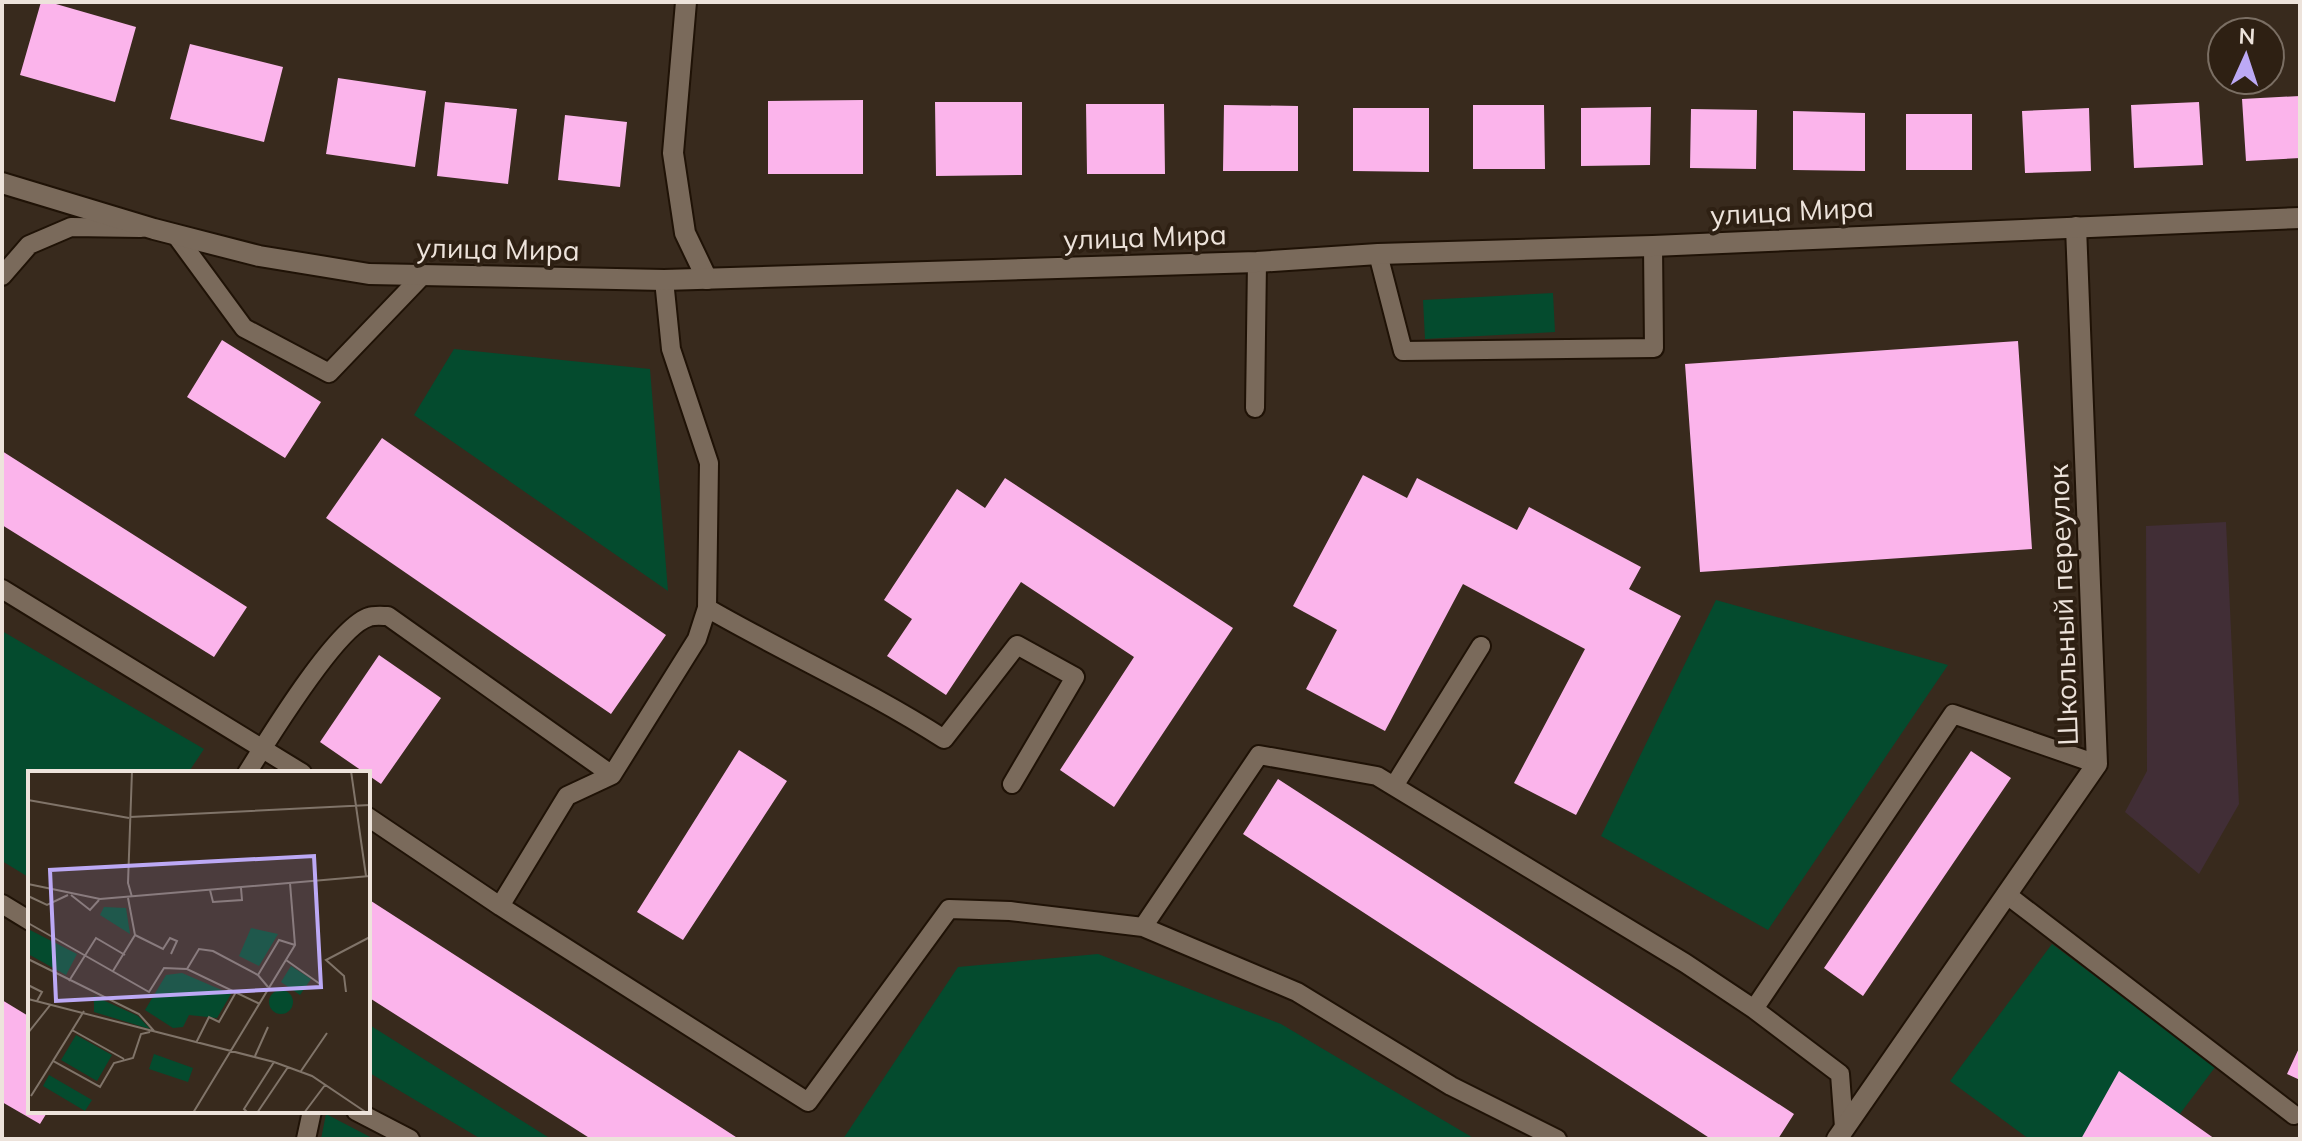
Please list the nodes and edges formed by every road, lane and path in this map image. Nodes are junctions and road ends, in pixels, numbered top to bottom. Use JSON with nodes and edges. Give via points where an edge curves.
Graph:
{"nodes":[{"id":1,"x":686,"y":2,"type":"edge"},
{"id":2,"x":2,"y":183,"type":"edge"},
{"id":3,"x":2300,"y":218,"type":"edge"},
{"id":4,"x":2076,"y":227,"type":"junction"},
{"id":5,"x":154,"y":229,"type":"junction"},
{"id":6,"x":175,"y":234,"type":"junction"},
{"id":7,"x":1653,"y":246,"type":"junction"},
{"id":8,"x":1378,"y":254,"type":"junction"},
{"id":9,"x":1257,"y":262,"type":"junction"},
{"id":10,"x":2,"y":276,"type":"edge"},
{"id":11,"x":422,"y":276,"type":"junction"},
{"id":12,"x":707,"y":279,"type":"junction"},
{"id":13,"x":664,"y":280,"type":"junction"},
{"id":14,"x":1255,"y":408,"type":"dead end"},
{"id":15,"x":2,"y":589,"type":"edge"},
{"id":16,"x":707,"y":608,"type":"junction"},
{"id":17,"x":1481,"y":646,"type":"dead end"},
{"id":18,"x":263,"y":747,"type":"junction"},
{"id":19,"x":2097,"y":764,"type":"junction"},
{"id":20,"x":248,"y":771,"type":"edge"},
{"id":21,"x":299,"y":771,"type":"edge"},
{"id":22,"x":612,"y":775,"type":"junction"},
{"id":23,"x":1012,"y":784,"type":"dead end"},
{"id":24,"x":1394,"y":786,"type":"junction"},
{"id":25,"x":370,"y":818,"type":"edge"},
{"id":26,"x":2006,"y":894,"type":"junction"},
{"id":27,"x":2,"y":904,"type":"edge"},
{"id":28,"x":500,"y":906,"type":"junction"},
{"id":29,"x":28,"y":920,"type":"edge"},
{"id":30,"x":1143,"y":927,"type":"junction"},
{"id":31,"x":1754,"y":1009,"type":"junction"},
{"id":32,"x":312,"y":1113,"type":"edge"},
{"id":33,"x":360,"y":1113,"type":"edge"},
{"id":34,"x":2294,"y":1115,"type":"dead end"},
{"id":35,"x":1840,"y":1133,"type":"edge"},
{"id":36,"x":306,"y":1139,"type":"edge"},
{"id":37,"x":410,"y":1139,"type":"edge"},
{"id":38,"x":1557,"y":1139,"type":"edge"}],
"edges":[{"from":1,"to":12,"type":"main road","via":[[673,153],[685,233]]},
{"from":2,"to":5,"type":"main road","name":"улица Мира"},
{"from":3,"to":4,"type":"main road","name":"улица Мира"},
{"from":4,"to":7,"type":"main road","name":"улица Мира"},
{"from":4,"to":19,"type":"main road","name":"Школьный переулок"},
{"from":5,"to":6,"type":"main road","name":"улица Мира"},
{"from":5,"to":10,"type":"lane","via":[[71,227],[29,245]]},
{"from":6,"to":11,"type":"main road","name":"улица Мира","via":[[259,256],[369,274]]},
{"from":6,"to":11,"type":"lane","via":[[244,328],[329,373]]},
{"from":7,"to":8,"type":"main road","name":"улица Мира"},
{"from":7,"to":8,"type":"lane","via":[[1654,348],[1403,351]]},
{"from":8,"to":9,"type":"main road","name":"улица Мира"},
{"from":9,"to":12,"type":"main road","name":"улица Мира"},
{"from":9,"to":14,"type":"lane"},
{"from":11,"to":13,"type":"main road","name":"улица Мира"},
{"from":12,"to":13,"type":"main road","name":"улица Мира"},
{"from":13,"to":16,"type":"lane","via":[[671,349],[709,463]]},
{"from":15,"to":18,"type":"lane"},
{"from":16,"to":22,"type":"lane","via":[[697,639]]},
{"from":16,"to":23,"type":"lane","via":[[944,739],[1017,645],[1075,677]]},
{"from":17,"to":24,"type":"lane"},
{"from":18,"to":20,"type":"lane"},
{"from":18,"to":21,"type":"lane"},
{"from":18,"to":22,"type":"lane","via":[[345,634],[368,617],[388,616]]},
{"from":19,"to":26,"type":"main road","name":"Школьный переулок"},
{"from":19,"to":31,"type":"lane","via":[[1953,714]]},
{"from":22,"to":28,"type":"lane","via":[[567,796]]},
{"from":24,"to":30,"type":"lane","via":[[1377,776],[1259,755]]},
{"from":24,"to":31,"type":"lane"},
{"from":25,"to":28,"type":"lane"},
{"from":26,"to":34,"type":"lane"},
{"from":26,"to":35,"type":"main road","name":"Школьный переулок"},
{"from":27,"to":29,"type":"lane"},
{"from":28,"to":30,"type":"lane","via":[[808,1102],[949,909]]},
{"from":30,"to":38,"type":"lane","via":[[1297,992],[1451,1086]]},
{"from":31,"to":35,"type":"lane","via":[[1840,1074]]},
{"from":32,"to":36,"type":"lane"},
{"from":33,"to":37,"type":"lane"}]}
